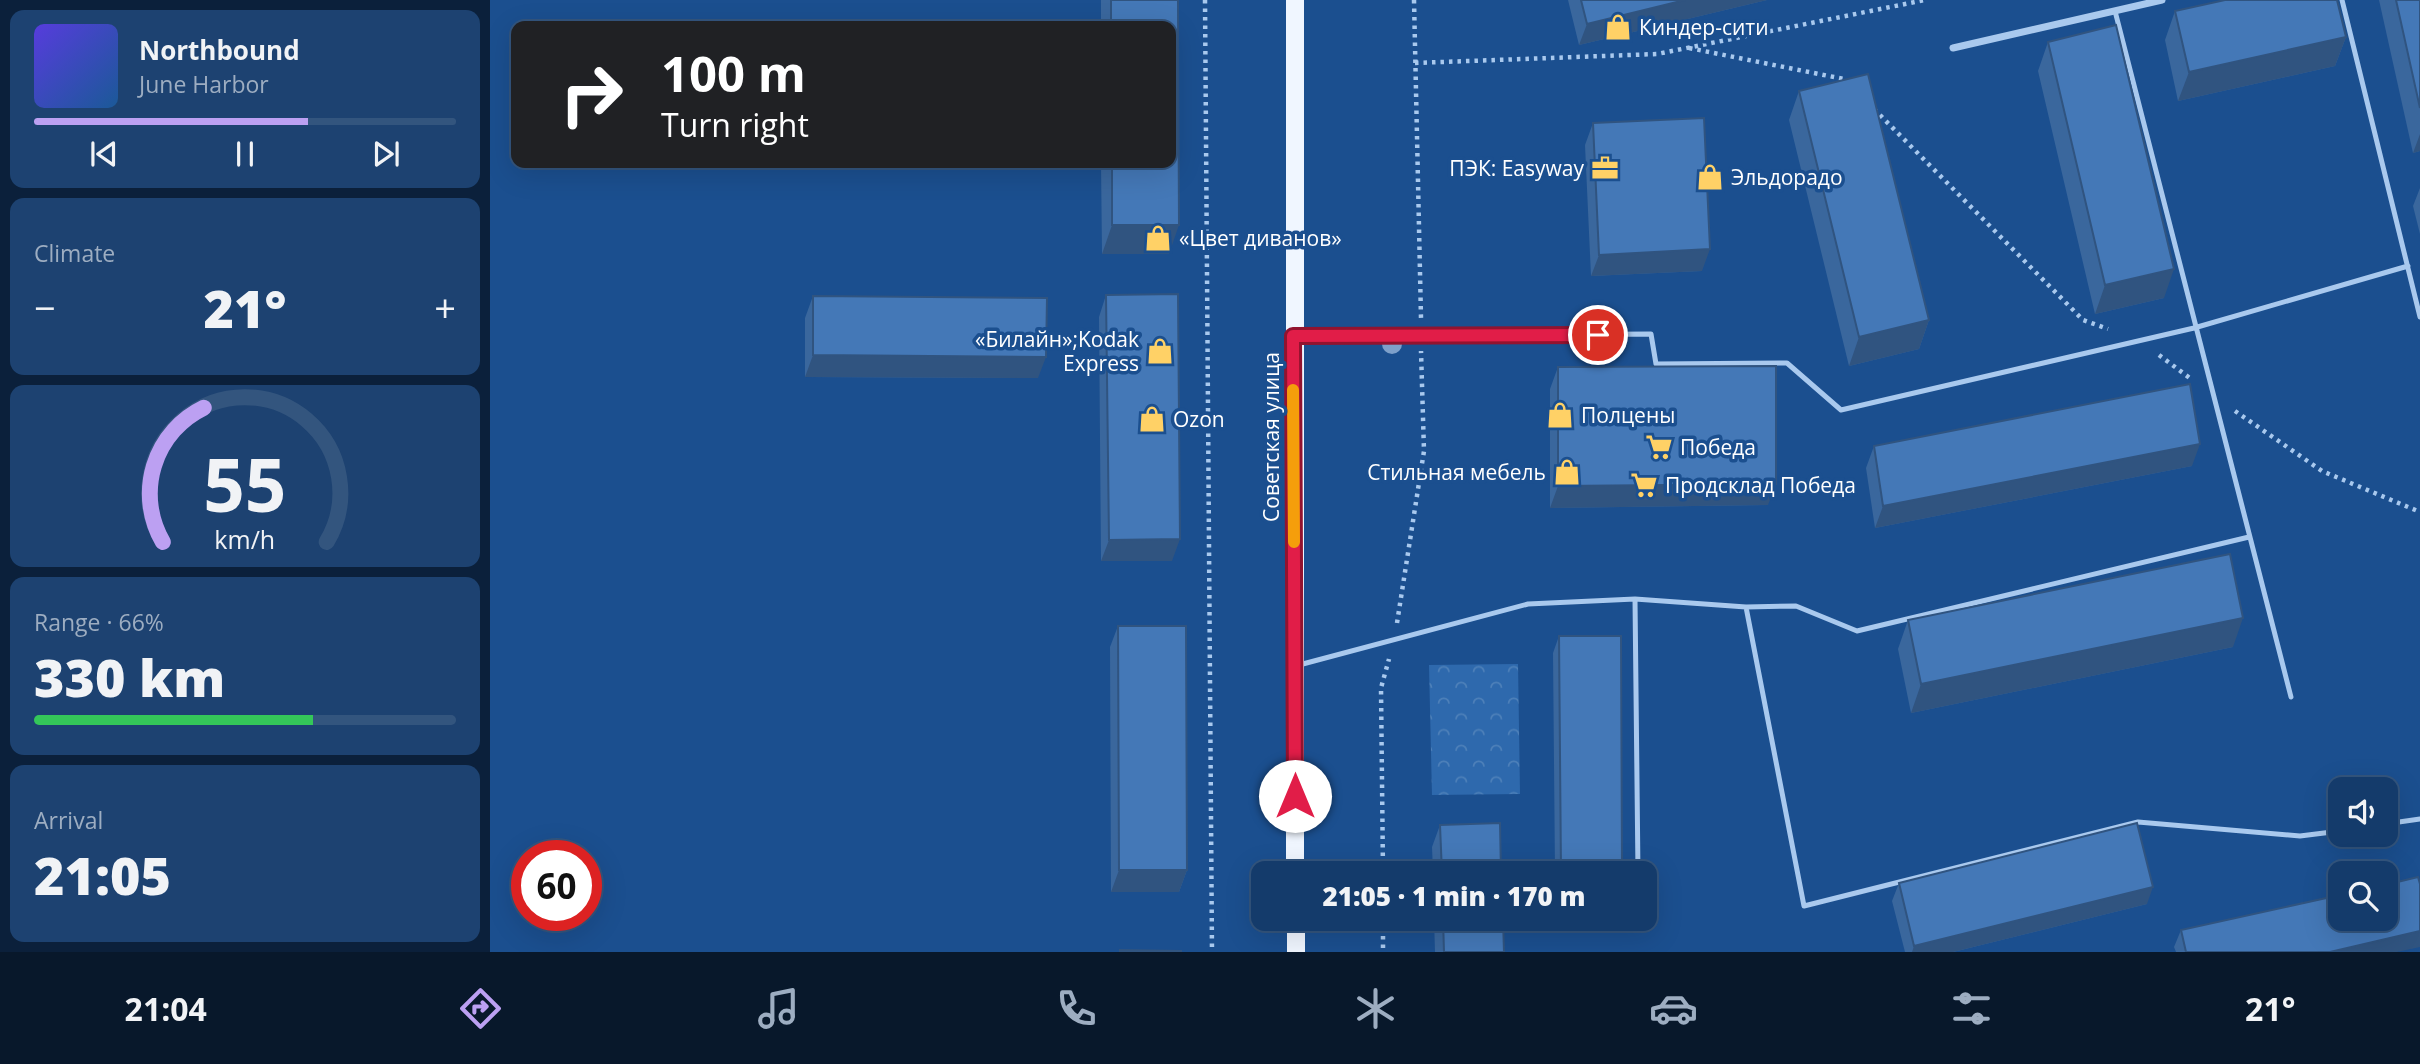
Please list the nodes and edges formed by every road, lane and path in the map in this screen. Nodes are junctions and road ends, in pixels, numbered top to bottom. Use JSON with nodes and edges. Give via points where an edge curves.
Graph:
{"nodes":[{"id":1,"x":1205,"y":0,"type":"edge"},
{"id":2,"x":1295,"y":0,"type":"edge"},
{"id":3,"x":1414,"y":0,"type":"edge"},
{"id":4,"x":1925,"y":0,"type":"edge"},
{"id":5,"x":2162,"y":0,"type":"edge"},
{"id":6,"x":2342,"y":0,"type":"edge"},
{"id":7,"x":2115,"y":11,"type":"junction"},
{"id":8,"x":1689,"y":48,"type":"junction"},
{"id":9,"x":1953,"y":48,"type":"dead end"},
{"id":10,"x":1415,"y":63,"type":"junction"},
{"id":11,"x":1853,"y":89,"type":"edge"},
{"id":12,"x":1872,"y":108,"type":"edge"},
{"id":13,"x":2407,"y":267,"type":"junction"},
{"id":14,"x":2420,"y":317,"type":"edge"},
{"id":15,"x":2194,"y":328,"type":"junction"},
{"id":16,"x":1293,"y":336,"type":"junction"},
{"id":17,"x":1421,"y":336,"type":"junction"},
{"id":18,"x":2140,"y":340,"type":"junction"},
{"id":19,"x":2211,"y":394,"type":"junction"},
{"id":20,"x":2420,"y":512,"type":"edge"},
{"id":21,"x":2249,"y":537,"type":"junction"},
{"id":22,"x":1635,"y":599,"type":"junction"},
{"id":23,"x":1746,"y":607,"type":"junction"},
{"id":24,"x":1394,"y":639,"type":"junction"},
{"id":25,"x":1294,"y":666,"type":"junction"},
{"id":26,"x":2291,"y":697,"type":"dead end"},
{"id":27,"x":2420,"y":819,"type":"edge"},
{"id":28,"x":2398,"y":822,"type":"edge"},
{"id":29,"x":2328,"y":832,"type":"edge"},
{"id":30,"x":1296,"y":861,"type":"edge"},
{"id":31,"x":1383,"y":861,"type":"edge"},
{"id":32,"x":1638,"y":861,"type":"edge"},
{"id":33,"x":1296,"y":931,"type":"edge"},
{"id":34,"x":1383,"y":931,"type":"edge"},
{"id":35,"x":1212,"y":952,"type":"edge"},
{"id":36,"x":1296,"y":952,"type":"edge"},
{"id":37,"x":1383,"y":952,"type":"edge"}],
"edges":[{"from":1,"to":35,"type":"path"},
{"from":2,"to":16,"type":"main road","name":"Советская улица"},
{"from":3,"to":10,"type":"path"},
{"from":4,"to":8,"type":"path"},
{"from":5,"to":7,"type":"street"},
{"from":6,"to":13,"type":"lane"},
{"from":7,"to":9,"type":"street"},
{"from":7,"to":15,"type":"lane"},
{"from":8,"to":10,"type":"path","via":[[1657,54]]},
{"from":8,"to":11,"type":"path","via":[[1844,79]]},
{"from":10,"to":17,"type":"path"},
{"from":12,"to":18,"type":"path","via":[[2083,320]]},
{"from":13,"to":14,"type":"lane"},
{"from":13,"to":15,"type":"lane"},
{"from":15,"to":18,"type":"lane"},
{"from":15,"to":19,"type":"lane"},
{"from":16,"to":17,"type":"lane"},
{"from":16,"to":25,"type":"main road","name":"Советская улица"},
{"from":17,"to":18,"type":"lane","via":[[1651,334],[1656,364],[1787,363],[1841,410]]},
{"from":17,"to":24,"type":"path","via":[[1424,451]]},
{"from":18,"to":19,"type":"path"},
{"from":19,"to":20,"type":"path","via":[[2322,471]]},
{"from":19,"to":21,"type":"lane"},
{"from":21,"to":23,"type":"lane","via":[[1857,631],[1796,606]]},
{"from":21,"to":26,"type":"lane"},
{"from":22,"to":23,"type":"lane"},
{"from":22,"to":24,"type":"lane","via":[[1528,604]]},
{"from":22,"to":32,"type":"lane"},
{"from":23,"to":29,"type":"lane","via":[[1804,906],[2138,822],[2300,836]]},
{"from":24,"to":25,"type":"lane"},
{"from":24,"to":31,"type":"path","via":[[1381,688]]},
{"from":25,"to":30,"type":"main road","name":"Советская улица"},
{"from":27,"to":28,"type":"lane"},
{"from":33,"to":36,"type":"main road"},
{"from":34,"to":37,"type":"path"}]}
